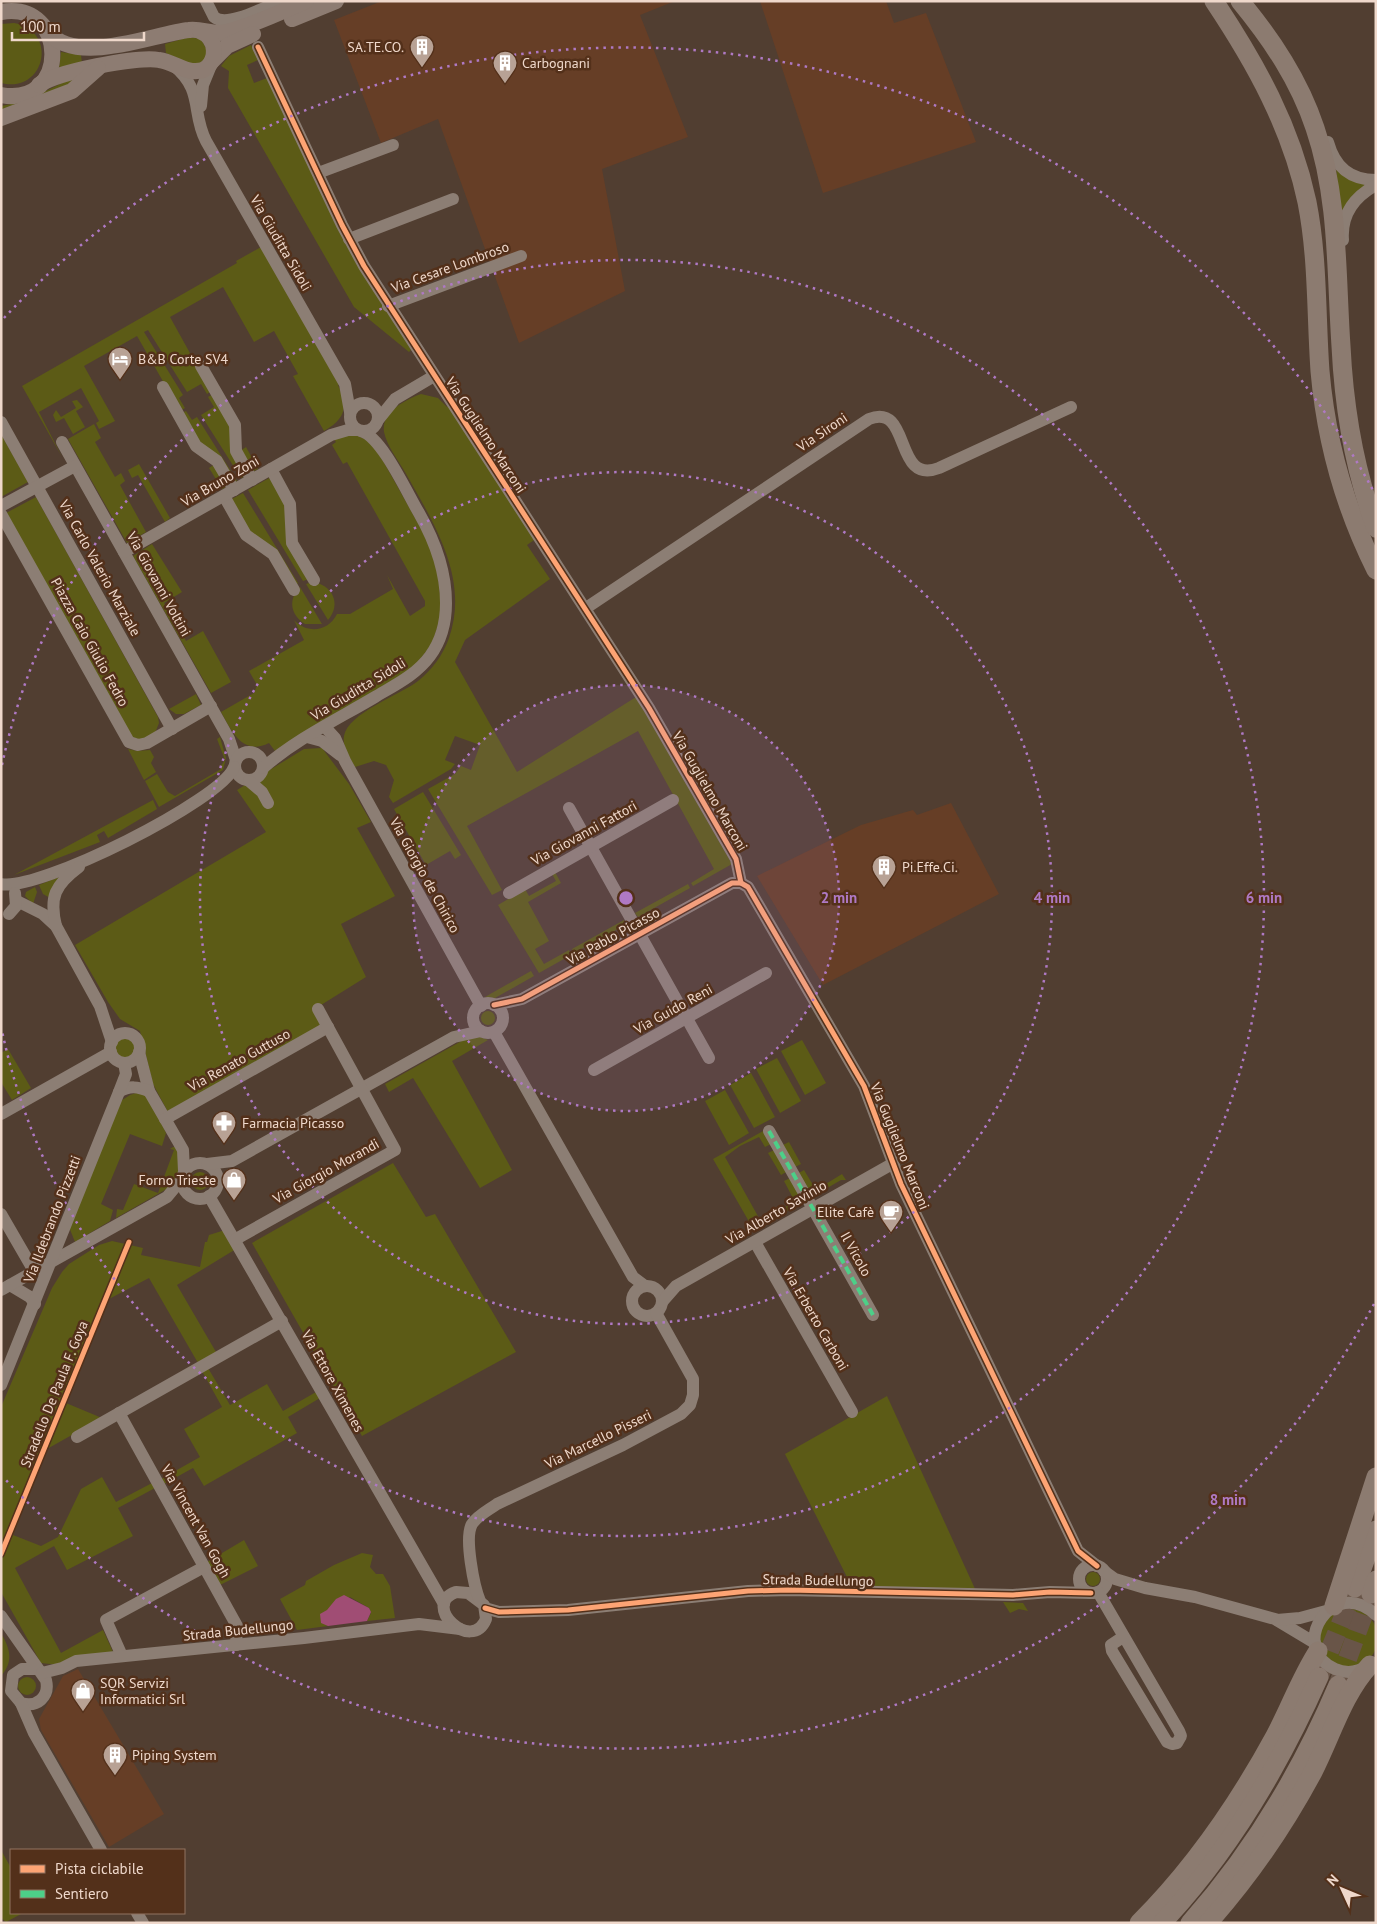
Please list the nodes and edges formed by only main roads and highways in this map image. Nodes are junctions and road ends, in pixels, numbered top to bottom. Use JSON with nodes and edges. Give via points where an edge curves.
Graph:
{"nodes":[{"id":1,"x":306,"y":1,"type":"edge"},
{"id":2,"x":336,"y":1,"type":"edge"},
{"id":3,"x":1214,"y":1,"type":"edge"},
{"id":4,"x":1240,"y":1,"type":"edge"},
{"id":5,"x":1,"y":12,"type":"edge"},
{"id":6,"x":197,"y":30,"type":"junction"},
{"id":7,"x":48,"y":33,"type":"junction"},
{"id":8,"x":212,"y":61,"type":"junction"},
{"id":9,"x":103,"y":66,"type":"junction"},
{"id":10,"x":39,"y":85,"type":"junction"},
{"id":11,"x":4,"y":97,"type":"edge"},
{"id":12,"x":1,"y":118,"type":"edge"},
{"id":13,"x":1376,"y":528,"type":"edge"},
{"id":14,"x":1376,"y":570,"type":"edge"},
{"id":15,"x":1376,"y":1477,"type":"edge"},
{"id":16,"x":1376,"y":1530,"type":"edge"},
{"id":17,"x":1367,"y":1587,"type":"tunnel mouth"},
{"id":18,"x":1331,"y":1608,"type":"road end"},
{"id":19,"x":1316,"y":1647,"type":"road end"},
{"id":20,"x":1374,"y":1661,"type":"edge"},
{"id":21,"x":1319,"y":1678,"type":"tunnel mouth"},
{"id":22,"x":1338,"y":1685,"type":"tunnel mouth"},
{"id":23,"x":1139,"y":1923,"type":"edge"},
{"id":24,"x":1162,"y":1923,"type":"edge"},
{"id":25,"x":1190,"y":1923,"type":"edge"},
{"id":26,"x":1208,"y":1923,"type":"edge"}],
"edges":[{"from":1,"to":6,"type":"main road","via":[[227,32]]},
{"from":2,"to":8,"type":"main road","via":[[234,42]]},
{"from":3,"to":14,"type":"highway","via":[[1269,91],[1300,175],[1314,243],[1320,362],[1327,421],[1346,499]]},
{"from":4,"to":13,"type":"highway","via":[[1282,56],[1308,109],[1328,175],[1348,421],[1358,470]]},
{"from":5,"to":7,"type":"main road","via":[[18,11],[36,19]]},
{"from":6,"to":7,"type":"main road","via":[[143,41],[85,47],[63,43]]},
{"from":6,"to":8,"type":"main road","via":[[206,34],[213,43]]},
{"from":7,"to":10,"type":"main road","via":[[53,45],[52,64]]},
{"from":8,"to":9,"type":"main road","via":[[206,69],[196,72],[149,59]]},
{"from":9,"to":10,"type":"main road","via":[[55,76]]},
{"from":9,"to":12,"type":"main road","via":[[69,93]]},
{"from":10,"to":11,"type":"main road","via":[[22,94]]},
{"from":15,"to":18,"type":"highway"},
{"from":16,"to":17,"type":"highway"},
{"from":19,"to":23,"type":"highway","via":[[1275,1736],[1226,1816],[1187,1870]]},
{"from":20,"to":26,"type":"highway","via":[[1352,1691],[1282,1825]]},
{"from":21,"to":24,"type":"highway","via":[[1254,1804],[1208,1869]]},
{"from":22,"to":25,"type":"highway","via":[[1276,1808],[1234,1869]]}]}
